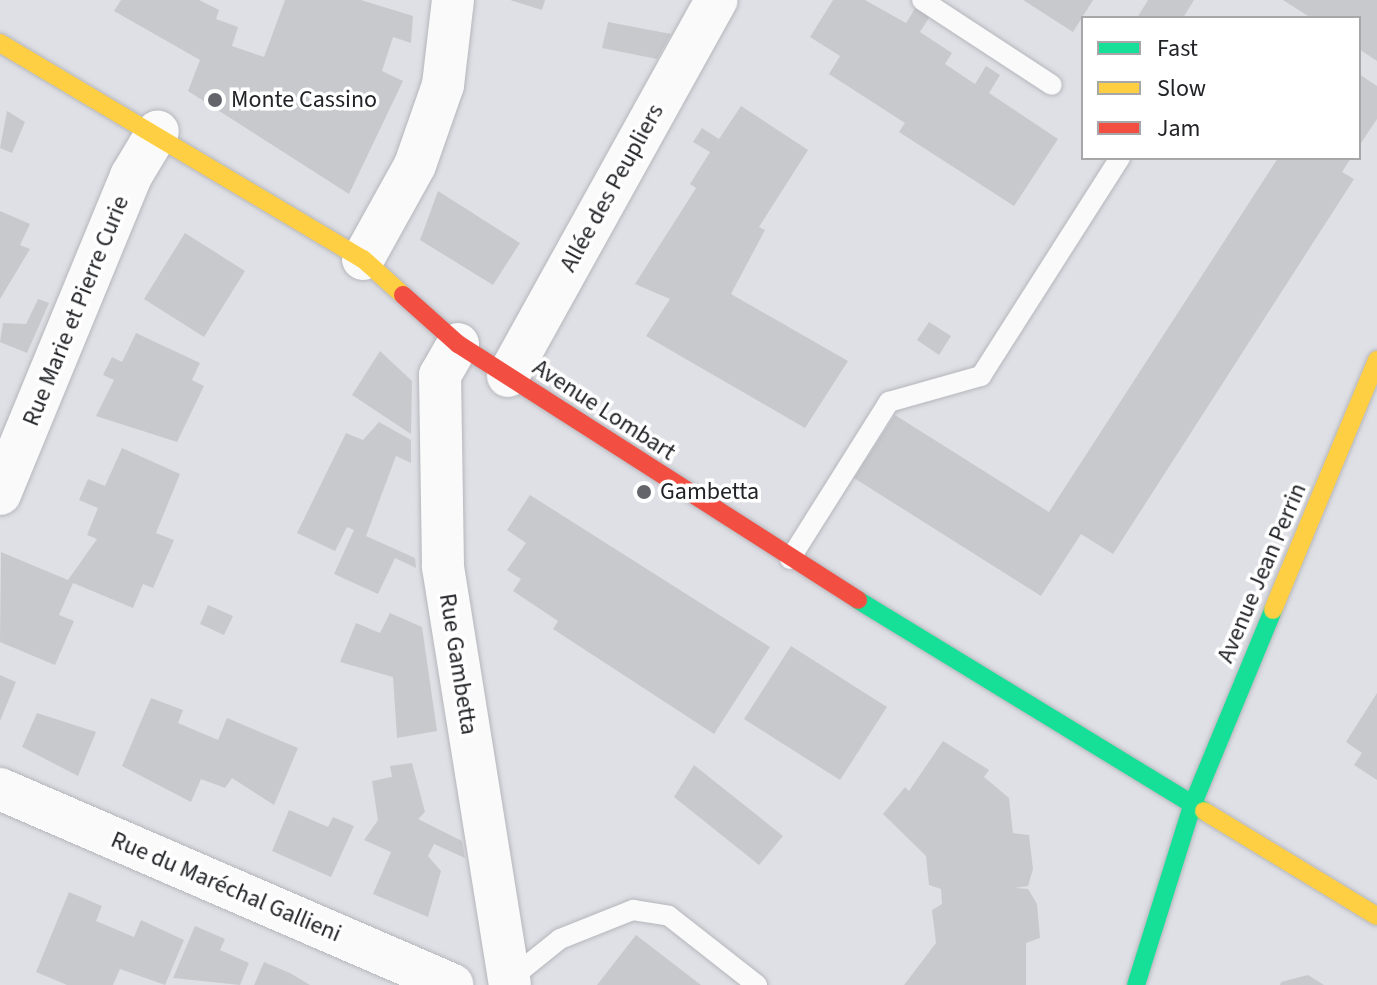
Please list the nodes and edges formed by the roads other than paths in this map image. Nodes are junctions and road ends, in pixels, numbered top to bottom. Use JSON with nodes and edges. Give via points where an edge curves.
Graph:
{"nodes":[{"id":1,"x":453,"y":0,"type":"edge"},
{"id":2,"x":716,"y":0,"type":"edge"},
{"id":3,"x":922,"y":0,"type":"edge"},
{"id":4,"x":0,"y":43,"type":"edge"},
{"id":5,"x":1052,"y":85,"type":"dead end"},
{"id":6,"x":158,"y":131,"type":"junction"},
{"id":7,"x":1119,"y":160,"type":"edge"},
{"id":8,"x":363,"y":259,"type":"junction"},
{"id":9,"x":458,"y":344,"type":"junction"},
{"id":10,"x":1377,"y":360,"type":"edge"},
{"id":11,"x":508,"y":376,"type":"junction"},
{"id":12,"x":1358,"y":405,"type":"junction"},
{"id":13,"x":1377,"y":420,"type":"edge"},
{"id":14,"x":0,"y":494,"type":"edge"},
{"id":15,"x":790,"y":559,"type":"junction"},
{"id":16,"x":0,"y":789,"type":"edge"},
{"id":17,"x":1192,"y":806,"type":"junction"},
{"id":18,"x":1377,"y":916,"type":"edge"},
{"id":19,"x":509,"y":982,"type":"edge"},
{"id":20,"x":452,"y":985,"type":"edge"},
{"id":21,"x":757,"y":985,"type":"edge"},
{"id":22,"x":1136,"y":985,"type":"edge"}],
"edges":[{"from":1,"to":8,"type":"street","via":[[443,85],[415,165]]},
{"from":2,"to":11,"type":"street","name":"Allée des Peupliers"},
{"from":3,"to":5,"type":"lane"},
{"from":4,"to":6,"type":"main road","name":"Avenue Lombart"},
{"from":6,"to":8,"type":"main road","name":"Avenue Lombart"},
{"from":6,"to":14,"type":"street","name":"Rue Marie et Pierre Curie","via":[[131,176]]},
{"from":7,"to":15,"type":"lane","via":[[981,376],[889,402]]},
{"from":8,"to":9,"type":"main road","name":"Avenue Lombart"},
{"from":9,"to":11,"type":"main road","name":"Avenue Lombart"},
{"from":9,"to":19,"type":"street","name":"Rue Gambetta","via":[[440,375],[443,567]]},
{"from":10,"to":12,"type":"main road","name":"Avenue Jean Perrin"},
{"from":11,"to":15,"type":"main road","name":"Avenue Lombart"},
{"from":12,"to":13,"type":"lane"},
{"from":12,"to":17,"type":"main road","name":"Avenue Jean Perrin"},
{"from":15,"to":17,"type":"main road","name":"Avenue Lombart"},
{"from":16,"to":20,"type":"street","name":"Rue du Maréchal Gallieni"},
{"from":17,"to":18,"type":"main road","name":"Avenue Lombart"},
{"from":17,"to":22,"type":"main road","name":"Avenue Jean Perrin"},
{"from":19,"to":21,"type":"lane","via":[[560,939],[633,910],[669,916]]}]}
